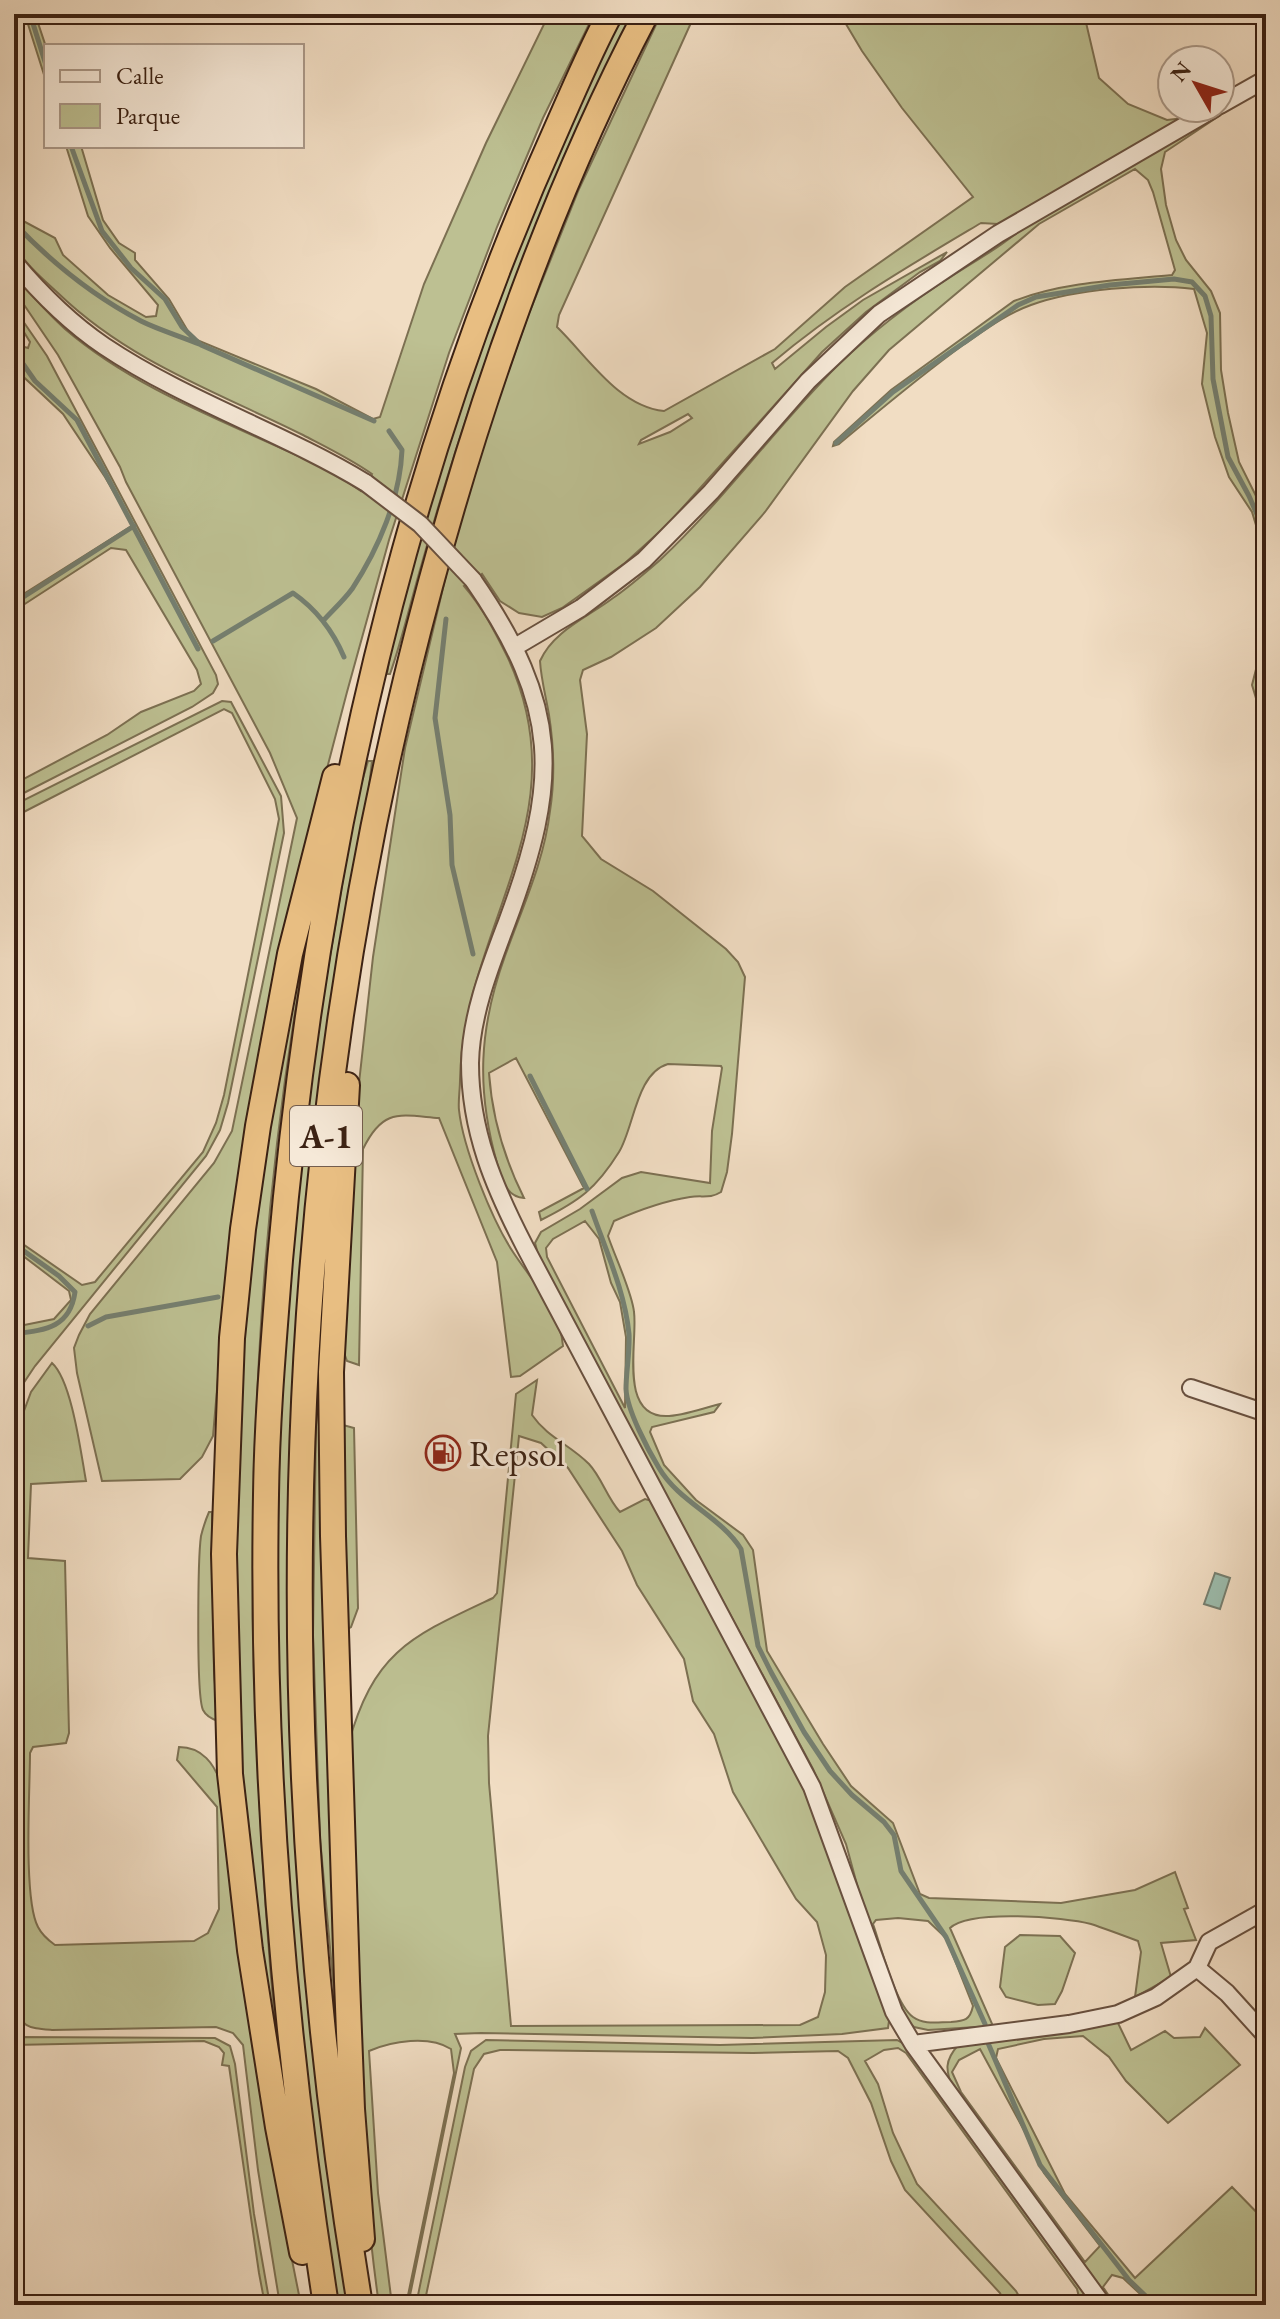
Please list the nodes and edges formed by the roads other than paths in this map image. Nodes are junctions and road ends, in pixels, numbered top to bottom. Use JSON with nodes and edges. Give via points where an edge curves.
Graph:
{"nodes":[{"id":1,"x":610,"y":14,"type":"edge"},
{"id":2,"x":646,"y":14,"type":"edge"},
{"id":3,"x":1266,"y":79,"type":"edge"},
{"id":4,"x":1236,"y":96,"type":"edge"},
{"id":5,"x":1189,"y":124,"type":"edge"},
{"id":6,"x":14,"y":262,"type":"edge"},
{"id":7,"x":515,"y":647,"type":"junction"},
{"id":8,"x":372,"y":669,"type":"junction"},
{"id":9,"x":357,"y":913,"type":"junction"},
{"id":10,"x":1191,"y":1388,"type":"dead end"},
{"id":11,"x":1266,"y":1413,"type":"edge"},
{"id":12,"x":1266,"y":1910,"type":"edge"},
{"id":13,"x":1197,"y":1968,"type":"junction"},
{"id":14,"x":1266,"y":2036,"type":"edge"},
{"id":15,"x":913,"y":2044,"type":"junction"},
{"id":16,"x":312,"y":2305,"type":"edge"},
{"id":17,"x":326,"y":2305,"type":"edge"},
{"id":18,"x":360,"y":2305,"type":"edge"},
{"id":19,"x":1103,"y":2305,"type":"edge"}],
"edges":[{"from":1,"to":8,"type":"highway","number":"A-1","via":[[534,179],[475,327],[429,462]]},
{"from":2,"to":9,"type":"highway","number":"A-1","via":[[508,330],[459,478],[401,693]]},
{"from":3,"to":4,"type":"street"},
{"from":5,"to":7,"type":"street","via":[[998,234],[879,314],[808,381],[644,560],[581,608]]},
{"from":6,"to":7,"type":"street","bridge":true,"via":[[103,345],[178,389],[285,438],[366,483],[420,524],[473,580]]},
{"from":7,"to":15,"type":"street","via":[[533,689],[544,772],[530,854],[476,1017],[470,1060],[472,1105],[484,1156],[525,1247],[812,1787],[882,1986]]},
{"from":8,"to":16,"type":"highway","via":[[343,746],[314,854],[258,1126],[232,1338],[224,1554],[230,1774],[250,1950]]},
{"from":8,"to":17,"type":"highway","number":"A-1","via":[[307,1013],[285,1201],[266,1492],[278,1919]]},
{"from":9,"to":18,"type":"highway","via":[[331,1372],[347,1981],[362,2220]]},
{"from":9,"to":18,"type":"highway","number":"A-1","via":[[337,1041],[308,1319],[298,1620],[312,1926]]},
{"from":10,"to":11,"type":"street"},
{"from":12,"to":13,"type":"street","via":[[1209,1942]]},
{"from":13,"to":14,"type":"street"},
{"from":13,"to":15,"type":"street","via":[[1156,1997],[1118,2014]]},
{"from":15,"to":19,"type":"street"}]}
